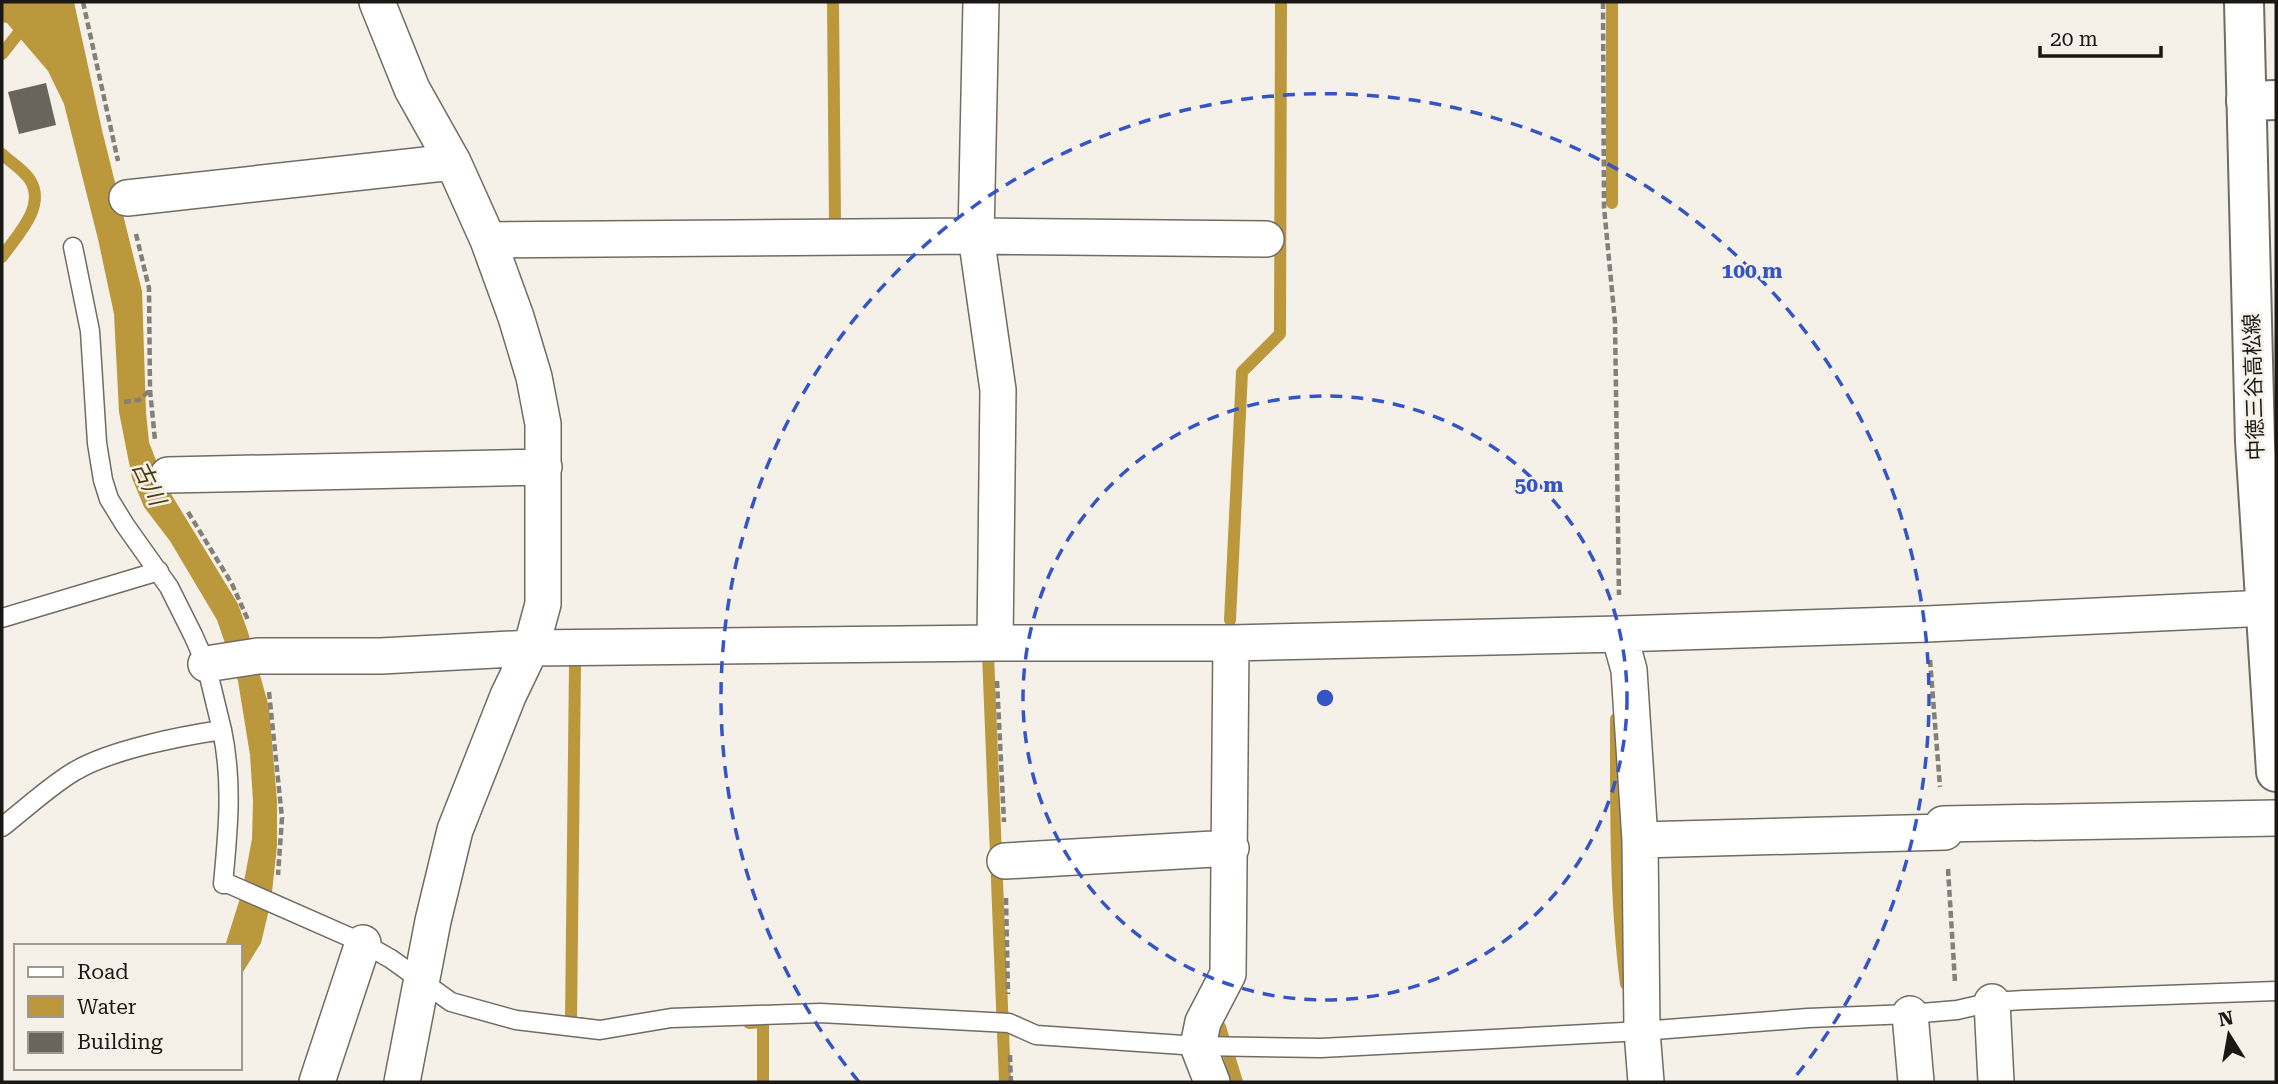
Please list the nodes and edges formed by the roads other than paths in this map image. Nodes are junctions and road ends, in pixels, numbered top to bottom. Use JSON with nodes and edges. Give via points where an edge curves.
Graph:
{"nodes":[{"id":1,"x":377,"y":2,"type":"edge"},
{"id":2,"x":981,"y":2,"type":"edge"},
{"id":3,"x":2244,"y":2,"type":"edge"},
{"id":4,"x":2261,"y":101,"type":"edge"},
{"id":5,"x":453,"y":162,"type":"junction"},
{"id":6,"x":127,"y":198,"type":"road end"},
{"id":7,"x":976,"y":236,"type":"junction"},
{"id":8,"x":1266,"y":239,"type":"dead end"},
{"id":9,"x":488,"y":240,"type":"junction"},
{"id":10,"x":73,"y":247,"type":"dead end"},
{"id":11,"x":2266,"y":440,"type":"edge"},
{"id":12,"x":544,"y":467,"type":"junction"},
{"id":13,"x":168,"y":474,"type":"road end"},
{"id":14,"x":159,"y":571,"type":"junction"},
{"id":15,"x":2267,"y":608,"type":"junction"},
{"id":16,"x":2,"y":618,"type":"edge"},
{"id":17,"x":1619,"y":634,"type":"junction"},
{"id":18,"x":995,"y":643,"type":"junction"},
{"id":19,"x":1231,"y":643,"type":"junction"},
{"id":20,"x":531,"y":648,"type":"junction"},
{"id":21,"x":215,"y":664,"type":"junction"},
{"id":22,"x":222,"y":730,"type":"junction"},
{"id":23,"x":2276,"y":772,"type":"edge"},
{"id":24,"x":2276,"y":818,"type":"edge"},
{"id":25,"x":2,"y":827,"type":"edge"},
{"id":26,"x":1640,"y":840,"type":"junction"},
{"id":27,"x":1231,"y":848,"type":"junction"},
{"id":28,"x":1005,"y":860,"type":"dead end"},
{"id":29,"x":363,"y":943,"type":"junction"},
{"id":30,"x":421,"y":980,"type":"junction"},
{"id":31,"x":2276,"y":991,"type":"edge"},
{"id":32,"x":1992,"y":1002,"type":"junction"},
{"id":33,"x":1910,"y":1014,"type":"junction"},
{"id":34,"x":1642,"y":1031,"type":"junction"},
{"id":35,"x":1198,"y":1046,"type":"junction"},
{"id":36,"x":317,"y":1082,"type":"edge"},
{"id":37,"x":402,"y":1082,"type":"edge"},
{"id":38,"x":1212,"y":1082,"type":"edge"},
{"id":39,"x":1646,"y":1082,"type":"edge"},
{"id":40,"x":1916,"y":1082,"type":"edge"},
{"id":41,"x":1996,"y":1082,"type":"edge"}],
"edges":[{"from":1,"to":5,"type":"street","via":[[412,89]]},
{"from":2,"to":7,"type":"street"},
{"from":3,"to":4,"type":"main road","name":"中徳三谷高松線"},
{"from":4,"to":11,"type":"main road","name":"中徳三谷高松線"},
{"from":5,"to":6,"type":"street"},
{"from":5,"to":9,"type":"street"},
{"from":7,"to":8,"type":"street"},
{"from":7,"to":9,"type":"street"},
{"from":7,"to":18,"type":"street","via":[[998,390]]},
{"from":9,"to":12,"type":"street","via":[[534,377],[543,424]]},
{"from":10,"to":14,"type":"lane","via":[[88,313],[103,480],[125,525]]},
{"from":11,"to":15,"type":"main road","name":"中徳三谷高松線"},
{"from":12,"to":13,"type":"street"},
{"from":12,"to":20,"type":"street","via":[[543,604]]},
{"from":14,"to":16,"type":"lane"},
{"from":14,"to":21,"type":"lane"},
{"from":15,"to":17,"type":"street"},
{"from":15,"to":23,"type":"main road","name":"中徳三谷高松線"},
{"from":17,"to":19,"type":"street"},
{"from":17,"to":26,"type":"street","via":[[1629,670]]},
{"from":18,"to":19,"type":"street"},
{"from":18,"to":20,"type":"street"},
{"from":19,"to":27,"type":"street"},
{"from":20,"to":21,"type":"street","via":[[381,656],[259,656]]},
{"from":20,"to":30,"type":"street","via":[[455,830]]},
{"from":21,"to":22,"type":"lane"},
{"from":22,"to":25,"type":"lane","via":[[124,752],[75,770]]},
{"from":22,"to":29,"type":"lane","via":[[230,812],[223,884]]},
{"from":24,"to":26,"type":"street"},
{"from":26,"to":34,"type":"street"},
{"from":27,"to":28,"type":"street"},
{"from":27,"to":35,"type":"street","via":[[1228,974],[1203,1022]]},
{"from":29,"to":30,"type":"lane"},
{"from":29,"to":36,"type":"street"},
{"from":30,"to":35,"type":"lane","via":[[451,1002],[516,1020],[600,1030],[671,1018],[820,1013],[1009,1023],[1036,1035]]},
{"from":30,"to":37,"type":"street"},
{"from":31,"to":32,"type":"lane"},
{"from":32,"to":33,"type":"lane"},
{"from":32,"to":41,"type":"street"},
{"from":33,"to":34,"type":"lane"},
{"from":33,"to":40,"type":"street"},
{"from":34,"to":35,"type":"lane","via":[[1321,1048]]},
{"from":34,"to":39,"type":"street"},
{"from":35,"to":38,"type":"street"}]}
